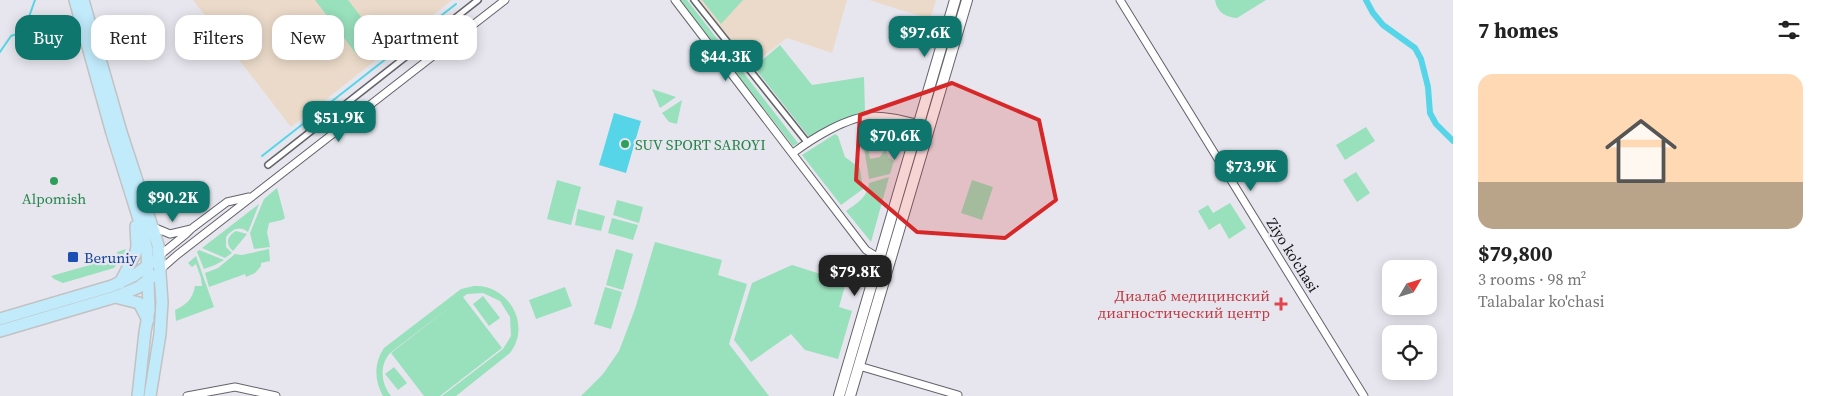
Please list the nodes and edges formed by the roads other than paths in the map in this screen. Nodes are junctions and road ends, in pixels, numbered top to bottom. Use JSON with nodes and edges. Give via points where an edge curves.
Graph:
{"nodes":[{"id":1,"x":75,"y":0,"type":"edge"},
{"id":2,"x":84,"y":0,"type":"edge"},
{"id":3,"x":478,"y":0,"type":"edge"},
{"id":4,"x":505,"y":0,"type":"edge"},
{"id":5,"x":675,"y":0,"type":"edge"},
{"id":6,"x":694,"y":0,"type":"edge"},
{"id":7,"x":955,"y":0,"type":"edge"},
{"id":8,"x":966,"y":0,"type":"edge"},
{"id":9,"x":1120,"y":0,"type":"edge"},
{"id":10,"x":943,"y":42,"type":"junction"},
{"id":11,"x":954,"y":45,"type":"junction"},
{"id":12,"x":919,"y":124,"type":"junction"},
{"id":13,"x":807,"y":142,"type":"junction"},
{"id":14,"x":793,"y":152,"type":"junction"},
{"id":15,"x":268,"y":165,"type":"dead end"},
{"id":16,"x":251,"y":196,"type":"junction"},
{"id":17,"x":136,"y":210,"type":"junction"},
{"id":18,"x":153,"y":227,"type":"junction"},
{"id":19,"x":191,"y":229,"type":"junction"},
{"id":20,"x":159,"y":256,"type":"junction"},
{"id":21,"x":879,"y":258,"type":"junction"},
{"id":22,"x":890,"y":261,"type":"junction"},
{"id":23,"x":149,"y":265,"type":"junction"},
{"id":24,"x":160,"y":270,"type":"junction"},
{"id":25,"x":149,"y":279,"type":"junction"},
{"id":26,"x":120,"y":283,"type":"junction"},
{"id":27,"x":115,"y":297,"type":"junction"},
{"id":28,"x":0,"y":319,"type":"edge"},
{"id":29,"x":148,"y":320,"type":"junction"},
{"id":30,"x":0,"y":331,"type":"edge"},
{"id":31,"x":859,"y":366,"type":"junction"},
{"id":32,"x":958,"y":395,"type":"edge"},
{"id":33,"x":138,"y":396,"type":"edge"},
{"id":34,"x":150,"y":396,"type":"edge"},
{"id":35,"x":187,"y":396,"type":"edge"},
{"id":36,"x":276,"y":396,"type":"edge"},
{"id":37,"x":839,"y":396,"type":"edge"},
{"id":38,"x":850,"y":396,"type":"edge"},
{"id":39,"x":1364,"y":396,"type":"edge"}],
"edges":[{"from":1,"to":17,"type":"main road"},
{"from":2,"to":18,"type":"main road","via":[[121,132]]},
{"from":3,"to":15,"type":"street"},
{"from":4,"to":16,"type":"street"},
{"from":5,"to":14,"type":"street"},
{"from":6,"to":13,"type":"street"},
{"from":7,"to":10,"type":"main road"},
{"from":8,"to":11,"type":"main road"},
{"from":9,"to":39,"type":"street","name":"Ziyo ko'chasi"},
{"from":10,"to":11,"type":"main road"},
{"from":10,"to":12,"type":"main road"},
{"from":11,"to":22,"type":"main road"},
{"from":12,"to":13,"type":"street","via":[[891,117],[859,118]]},
{"from":12,"to":21,"type":"main road"},
{"from":13,"to":14,"type":"street"},
{"from":14,"to":21,"type":"street","via":[[866,250]]},
{"from":16,"to":19,"type":"street","via":[[227,202]]},
{"from":16,"to":24,"type":"street"},
{"from":17,"to":23,"type":"main road"},
{"from":17,"to":26,"type":"main road","via":[[138,246]]},
{"from":18,"to":19,"type":"street","via":[[170,234]]},
{"from":18,"to":20,"type":"main road"},
{"from":19,"to":20,"type":"street"},
{"from":20,"to":23,"type":"main road"},
{"from":20,"to":24,"type":"main road"},
{"from":21,"to":22,"type":"street"},
{"from":21,"to":37,"type":"main road"},
{"from":22,"to":31,"type":"main road"},
{"from":23,"to":24,"type":"main road"},
{"from":23,"to":25,"type":"main road"},
{"from":23,"to":26,"type":"main road"},
{"from":24,"to":25,"type":"main road"},
{"from":24,"to":34,"type":"main road","via":[[160,334]]},
{"from":25,"to":27,"type":"main road"},
{"from":25,"to":29,"type":"main road"},
{"from":26,"to":28,"type":"main road"},
{"from":27,"to":29,"type":"main road","via":[[138,303]]},
{"from":27,"to":30,"type":"main road"},
{"from":29,"to":33,"type":"main road"},
{"from":31,"to":32,"type":"street"},
{"from":31,"to":38,"type":"main road"},
{"from":35,"to":36,"type":"street","via":[[235,387]]}]}
